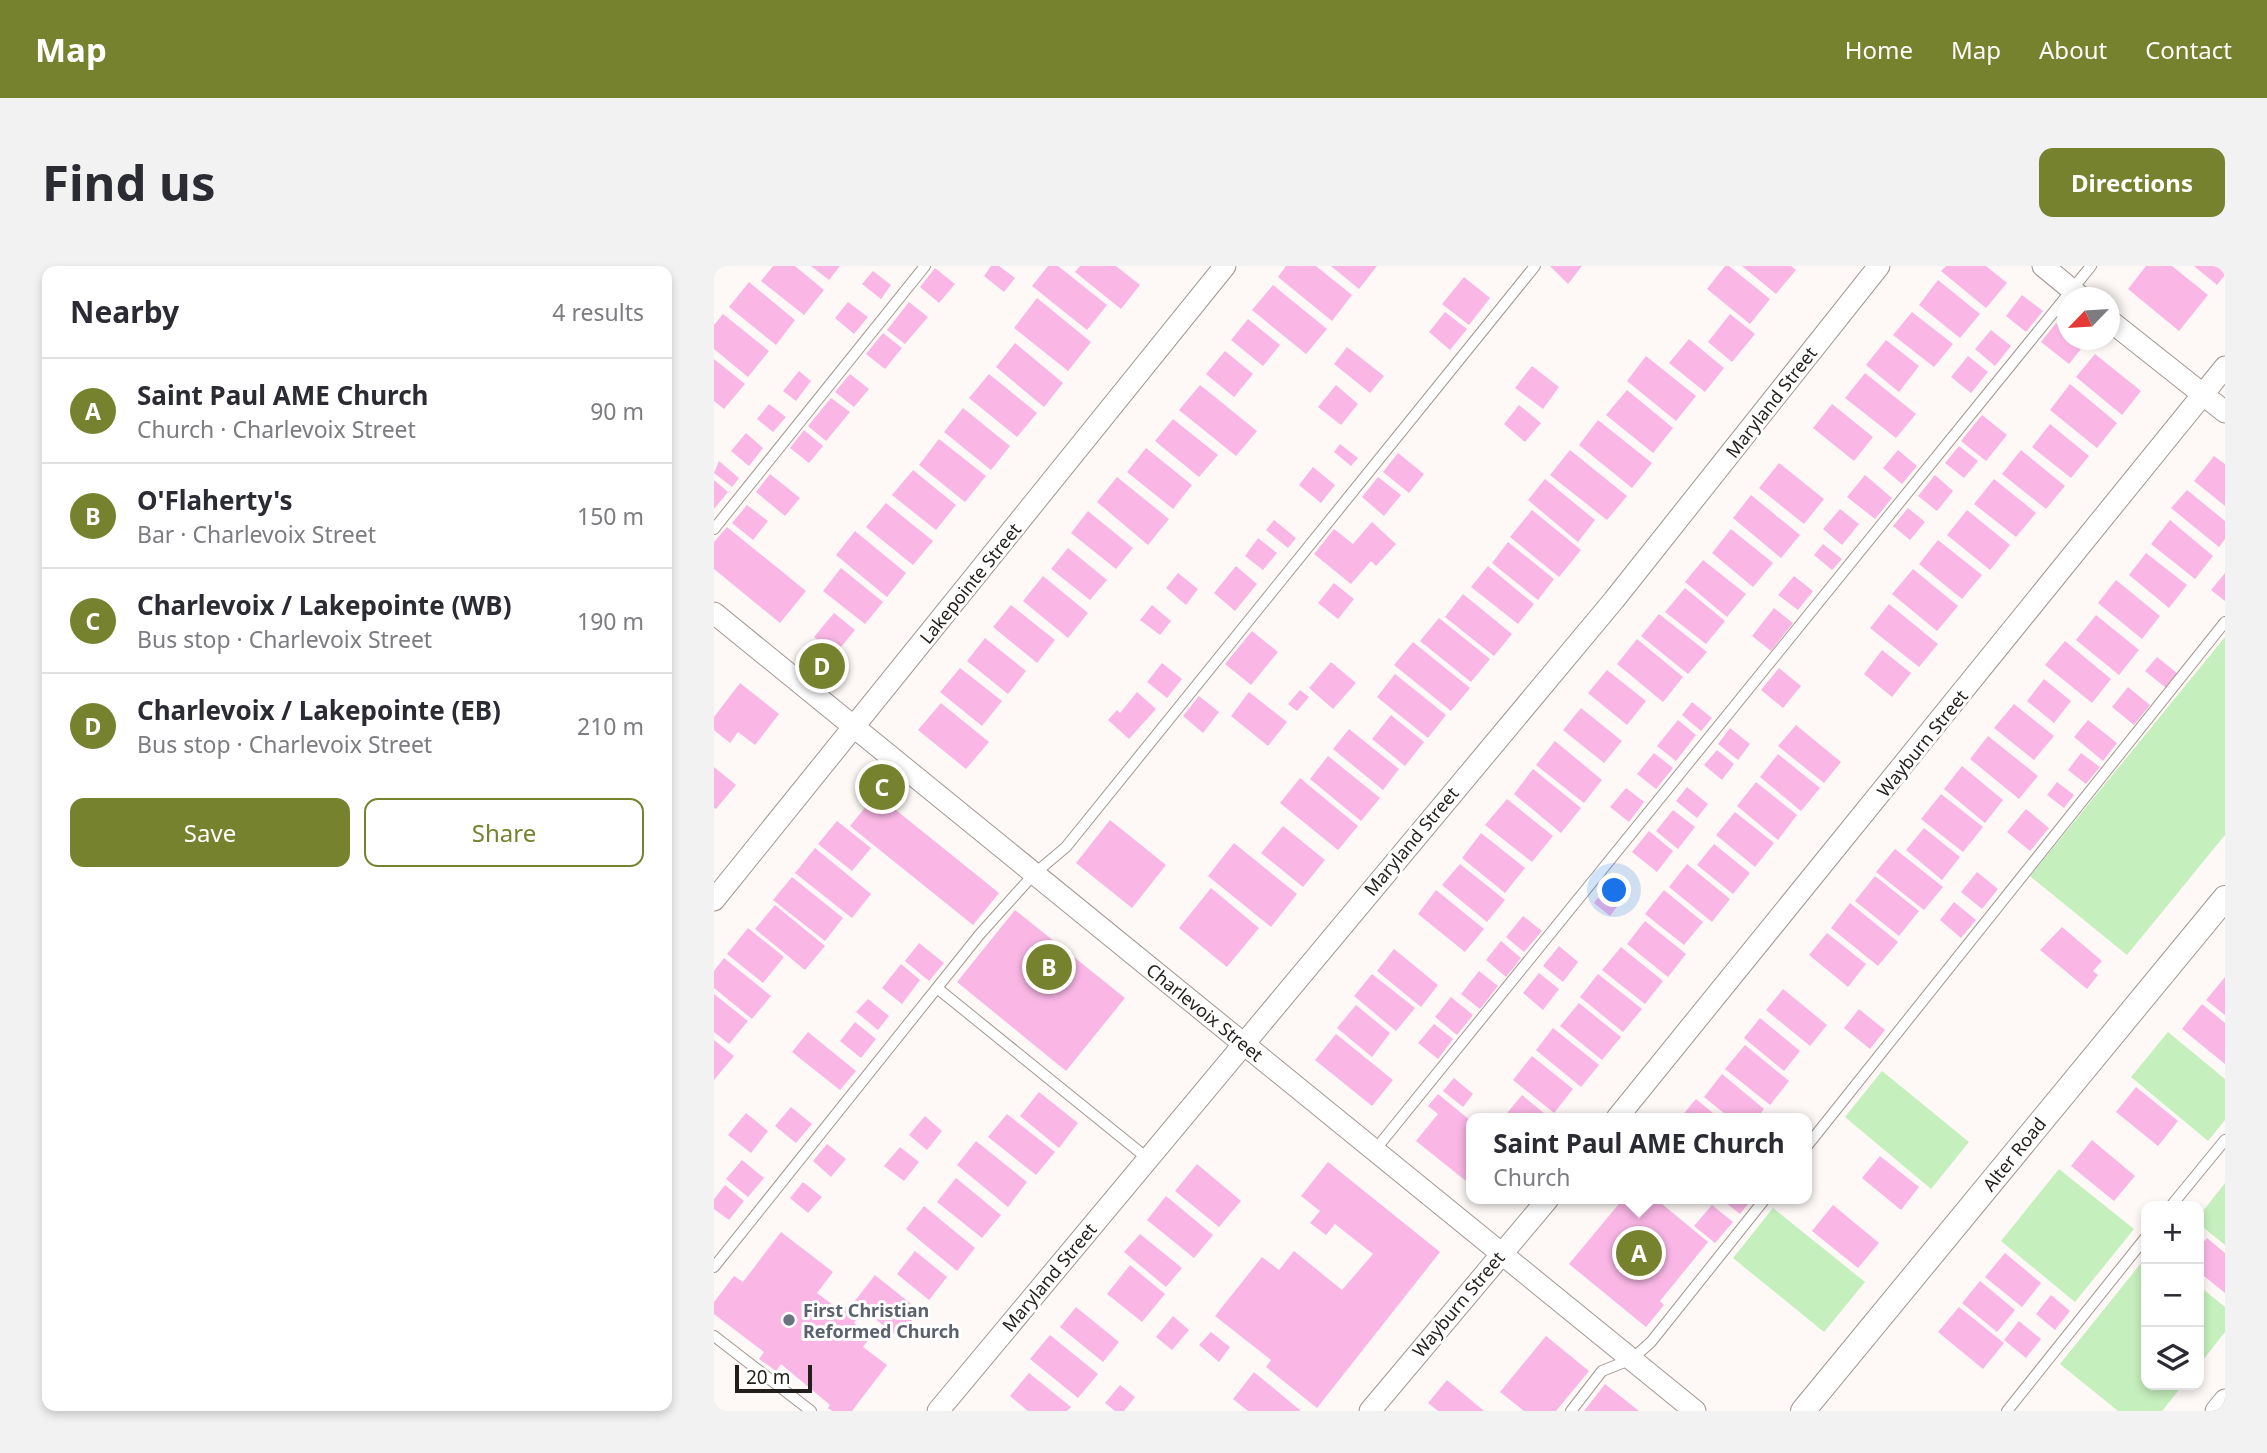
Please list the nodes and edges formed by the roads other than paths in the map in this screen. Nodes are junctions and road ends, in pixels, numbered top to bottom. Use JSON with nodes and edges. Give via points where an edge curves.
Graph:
{"nodes":[{"id":1,"x":925,"y":266,"type":"edge"},
{"id":2,"x":1225,"y":266,"type":"edge"},
{"id":3,"x":1535,"y":266,"type":"edge"},
{"id":4,"x":1879,"y":266,"type":"edge"},
{"id":5,"x":2043,"y":266,"type":"edge"},
{"id":6,"x":2091,"y":266,"type":"edge"},
{"id":7,"x":2068,"y":287,"type":"edge"},
{"id":8,"x":2080,"y":287,"type":"edge"},
{"id":9,"x":2057,"y":318,"type":"edge"},
{"id":10,"x":2120,"y":329,"type":"edge"},
{"id":11,"x":2225,"y":367,"type":"edge"},
{"id":12,"x":2203,"y":394,"type":"junction"},
{"id":13,"x":2225,"y":412,"type":"edge"},
{"id":14,"x":714,"y":528,"type":"edge"},
{"id":15,"x":714,"y":614,"type":"edge"},
{"id":16,"x":2225,"y":622,"type":"edge"},
{"id":17,"x":854,"y":727,"type":"junction"},
{"id":18,"x":1034,"y":874,"type":"junction"},
{"id":19,"x":2225,"y":898,"type":"edge"},
{"id":20,"x":714,"y":900,"type":"edge"},
{"id":21,"x":937,"y":988,"type":"junction"},
{"id":22,"x":1242,"y":1043,"type":"junction"},
{"id":23,"x":1621,"y":1113,"type":"edge"},
{"id":24,"x":1812,"y":1140,"type":"edge"},
{"id":25,"x":2225,"y":1140,"type":"edge"},
{"id":26,"x":1375,"y":1150,"type":"junction"},
{"id":27,"x":1147,"y":1158,"type":"junction"},
{"id":28,"x":2175,"y":1201,"type":"edge"},
{"id":29,"x":1544,"y":1204,"type":"edge"},
{"id":30,"x":1761,"y":1204,"type":"edge"},
{"id":31,"x":2141,"y":1243,"type":"edge"},
{"id":32,"x":1501,"y":1253,"type":"junction"},
{"id":33,"x":714,"y":1267,"type":"edge"},
{"id":34,"x":714,"y":1336,"type":"edge"},
{"id":35,"x":1632,"y":1359,"type":"junction"},
{"id":36,"x":2225,"y":1400,"type":"edge"},
{"id":37,"x":811,"y":1411,"type":"edge"},
{"id":38,"x":938,"y":1411,"type":"edge"},
{"id":39,"x":1370,"y":1411,"type":"edge"},
{"id":40,"x":1571,"y":1411,"type":"edge"},
{"id":41,"x":1695,"y":1411,"type":"edge"},
{"id":42,"x":1803,"y":1411,"type":"edge"},
{"id":43,"x":2007,"y":1411,"type":"edge"},
{"id":44,"x":2216,"y":1411,"type":"edge"}],
"edges":[{"from":1,"to":14,"type":"lane"},
{"from":2,"to":17,"type":"street","name":"Lakepointe Street"},
{"from":3,"to":18,"type":"lane","via":[[1066,847]]},
{"from":4,"to":22,"type":"street","name":"Maryland Street","via":[[1614,600]]},
{"from":5,"to":7,"type":"street"},
{"from":6,"to":8,"type":"lane"},
{"from":9,"to":26,"type":"lane"},
{"from":10,"to":12,"type":"street"},
{"from":11,"to":12,"type":"street","name":"Wayburn Street"},
{"from":12,"to":13,"type":"street"},
{"from":12,"to":23,"type":"street","name":"Wayburn Street"},
{"from":15,"to":17,"type":"street","name":"Charlevoix Street"},
{"from":16,"to":24,"type":"lane"},
{"from":17,"to":18,"type":"street","name":"Charlevoix Street"},
{"from":17,"to":20,"type":"street","name":"Lakepointe Street"},
{"from":18,"to":21,"type":"lane"},
{"from":18,"to":22,"type":"street","name":"Charlevoix Street"},
{"from":19,"to":42,"type":"street","name":"Alter Road"},
{"from":21,"to":27,"type":"lane"},
{"from":21,"to":33,"type":"lane"},
{"from":22,"to":26,"type":"street","name":"Charlevoix Street"},
{"from":22,"to":27,"type":"street","name":"Maryland Street"},
{"from":25,"to":28,"type":"lane"},
{"from":26,"to":32,"type":"street","name":"Charlevoix Street"},
{"from":27,"to":38,"type":"street","name":"Maryland Street"},
{"from":29,"to":32,"type":"street","name":"Wayburn Street"},
{"from":30,"to":35,"type":"lane","via":[[1651,1342]]},
{"from":31,"to":43,"type":"lane"},
{"from":32,"to":35,"type":"street","name":"Charlevoix Street"},
{"from":32,"to":39,"type":"street","name":"Wayburn Street"},
{"from":34,"to":37,"type":"lane"},
{"from":35,"to":40,"type":"lane","via":[[1602,1371]]},
{"from":35,"to":41,"type":"street","name":"Charlevoix Street"},
{"from":36,"to":44,"type":"street"}]}
